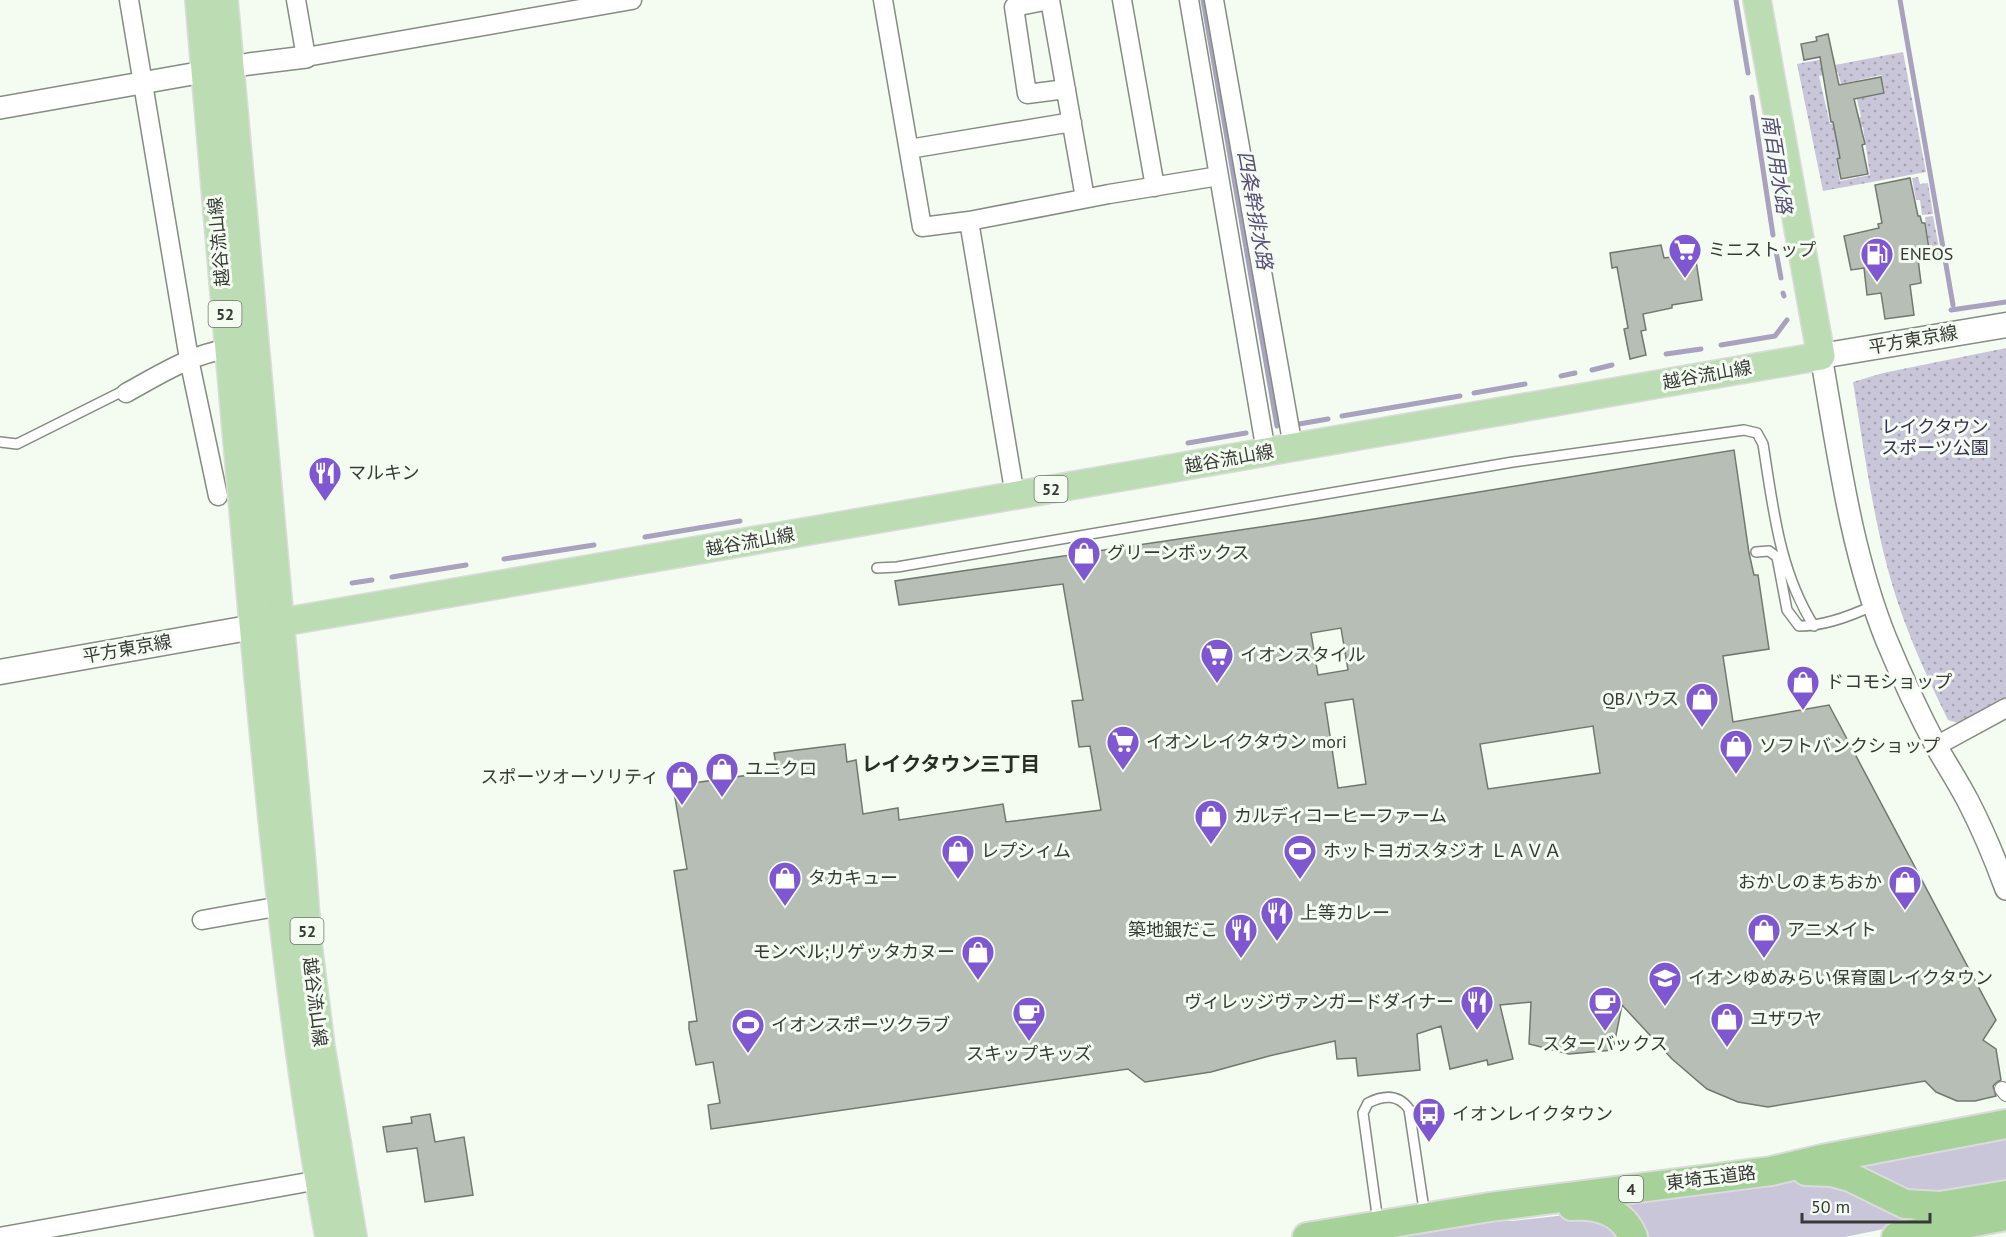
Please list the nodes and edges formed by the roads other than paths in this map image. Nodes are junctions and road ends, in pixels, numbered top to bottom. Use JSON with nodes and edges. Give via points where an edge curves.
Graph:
{"nodes":[{"id":1,"x":129,"y":0,"type":"edge"},
{"id":2,"x":199,"y":0,"type":"edge"},
{"id":3,"x":224,"y":0,"type":"edge"},
{"id":4,"x":296,"y":0,"type":"edge"},
{"id":5,"x":632,"y":0,"type":"edge"},
{"id":6,"x":883,"y":0,"type":"edge"},
{"id":7,"x":1050,"y":0,"type":"edge"},
{"id":8,"x":1122,"y":0,"type":"edge"},
{"id":9,"x":1189,"y":0,"type":"edge"},
{"id":10,"x":1214,"y":0,"type":"edge"},
{"id":11,"x":1757,"y":0,"type":"edge"},
{"id":12,"x":306,"y":57,"type":"junction"},
{"id":13,"x":218,"y":70,"type":"junction"},
{"id":14,"x":143,"y":84,"type":"junction"},
{"id":15,"x":1066,"y":89,"type":"junction"},
{"id":16,"x":0,"y":108,"type":"edge"},
{"id":17,"x":1072,"y":122,"type":"junction"},
{"id":18,"x":909,"y":149,"type":"junction"},
{"id":19,"x":1219,"y":176,"type":"junction"},
{"id":20,"x":1155,"y":187,"type":"junction"},
{"id":21,"x":1085,"y":198,"type":"junction"},
{"id":22,"x":969,"y":221,"type":"junction"},
{"id":23,"x":2006,"y":325,"type":"edge"},
{"id":24,"x":228,"y":349,"type":"junction"},
{"id":25,"x":1821,"y":356,"type":"junction"},
{"id":26,"x":189,"y":359,"type":"junction"},
{"id":27,"x":126,"y":393,"type":"joint"},
{"id":28,"x":0,"y":442,"type":"edge"},
{"id":29,"x":1293,"y":447,"type":"junction"},
{"id":30,"x":1266,"y":452,"type":"junction"},
{"id":31,"x":218,"y":496,"type":"dead end"},
{"id":32,"x":1015,"y":496,"type":"junction"},
{"id":33,"x":1755,"y":552,"type":"dead end"},
{"id":34,"x":877,"y":568,"type":"dead end"},
{"id":35,"x":1874,"y":605,"type":"junction"},
{"id":36,"x":280,"y":622,"type":"junction"},
{"id":37,"x":1814,"y":626,"type":"junction"},
{"id":38,"x":254,"y":627,"type":"junction"},
{"id":39,"x":0,"y":672,"type":"edge"},
{"id":40,"x":2006,"y":708,"type":"edge"},
{"id":41,"x":1936,"y":746,"type":"junction"},
{"id":42,"x":2006,"y":889,"type":"edge"},
{"id":43,"x":281,"y":906,"type":"junction"},
{"id":44,"x":202,"y":920,"type":"dead end"},
{"id":45,"x":2006,"y":1124,"type":"edge"},
{"id":46,"x":1771,"y":1170,"type":"junction"},
{"id":47,"x":319,"y":1180,"type":"junction"},
{"id":48,"x":2006,"y":1195,"type":"edge"},
{"id":49,"x":1490,"y":1207,"type":"junction"},
{"id":50,"x":2006,"y":1216,"type":"edge"},
{"id":51,"x":1425,"y":1217,"type":"junction"},
{"id":52,"x":1379,"y":1225,"type":"junction"},
{"id":53,"x":0,"y":1237,"type":"edge"},
{"id":54,"x":329,"y":1237,"type":"edge"},
{"id":55,"x":353,"y":1237,"type":"edge"},
{"id":56,"x":1307,"y":1237,"type":"edge"},
{"id":57,"x":1633,"y":1237,"type":"edge"},
{"id":58,"x":1896,"y":1237,"type":"edge"}],
"edges":[{"from":1,"to":14,"type":"street"},
{"from":2,"to":13,"type":"main road","name":"越谷流山線","number":"52"},
{"from":3,"to":13,"type":"main road","name":"越谷流山線","number":"52"},
{"from":4,"to":12,"type":"street"},
{"from":5,"to":12,"type":"street"},
{"from":6,"to":18,"type":"street"},
{"from":7,"to":15,"type":"street"},
{"from":7,"to":15,"type":"street","via":[[1014,7],[1027,94]]},
{"from":8,"to":20,"type":"street"},
{"from":9,"to":19,"type":"street"},
{"from":10,"to":29,"type":"street"},
{"from":11,"to":25,"type":"main road"},
{"from":12,"to":13,"type":"street"},
{"from":13,"to":14,"type":"street"},
{"from":13,"to":24,"type":"main road","name":"越谷流山線","number":"52"},
{"from":13,"to":36,"type":"main road","name":"越谷流山線","number":"52"},
{"from":14,"to":16,"type":"street"},
{"from":14,"to":26,"type":"street"},
{"from":15,"to":17,"type":"street"},
{"from":17,"to":18,"type":"street"},
{"from":17,"to":21,"type":"street"},
{"from":18,"to":22,"type":"street","via":[[922,227]]},
{"from":19,"to":20,"type":"street"},
{"from":19,"to":30,"type":"street"},
{"from":20,"to":21,"type":"street"},
{"from":21,"to":22,"type":"street"},
{"from":22,"to":32,"type":"street"},
{"from":23,"to":25,"type":"main road","name":"平方東京線"},
{"from":24,"to":26,"type":"street"},
{"from":24,"to":38,"type":"main road","name":"越谷流山線","number":"52"},
{"from":25,"to":29,"type":"main road","name":"越谷流山線","number":"52"},
{"from":25,"to":35,"type":"street","via":[[1846,498]]},
{"from":26,"to":27,"type":"street"},
{"from":26,"to":31,"type":"street"},
{"from":27,"to":28,"type":"lane","via":[[123,390],[17,444]]},
{"from":29,"to":30,"type":"main road","name":"越谷流山線","number":"52"},
{"from":30,"to":32,"type":"main road","name":"越谷流山線","number":"52"},
{"from":32,"to":36,"type":"main road","name":"越谷流山線","number":"52"},
{"from":33,"to":37,"type":"lane","via":[[1768,551],[1777,557],[1787,610],[1799,626]]},
{"from":34,"to":37,"type":"lane","via":[[1513,462],[1744,430],[1757,433],[1762,444],[1790,581]]},
{"from":35,"to":37,"type":"lane"},
{"from":35,"to":41,"type":"street"},
{"from":36,"to":38,"type":"main road","name":"越谷流山線","number":"52"},
{"from":36,"to":55,"type":"main road","name":"越谷流山線","number":"52","via":[[308,944],[327,1089]]},
{"from":38,"to":39,"type":"main road","name":"平方東京線"},
{"from":38,"to":43,"type":"main road","name":"越谷流山線","number":"52"},
{"from":40,"to":41,"type":"street"},
{"from":41,"to":42,"type":"street","via":[[1968,801]]},
{"from":43,"to":44,"type":"street"},
{"from":43,"to":47,"type":"main road","name":"越谷流山線","number":"52"},
{"from":45,"to":46,"type":"highway","name":"東埼玉道路","number":"4"},
{"from":46,"to":48,"type":"highway","number":"4","via":[[1832,1172],[1905,1204],[1921,1206]]},
{"from":46,"to":49,"type":"highway","name":"東埼玉道路","number":"4"},
{"from":47,"to":53,"type":"street"},
{"from":47,"to":54,"type":"main road","name":"越谷流山線","number":"52"},
{"from":49,"to":51,"type":"highway","name":"東埼玉道路","number":"4"},
{"from":49,"to":57,"type":"highway","number":"4","via":[[1506,1211],[1597,1207],[1617,1216]]},
{"from":50,"to":58,"type":"highway"},
{"from":51,"to":52,"type":"highway","name":"東埼玉道路","number":"4"},
{"from":51,"to":52,"type":"lane","via":[[1409,1109],[1404,1102],[1388,1096],[1368,1102],[1363,1113]]},
{"from":52,"to":56,"type":"highway","name":"東埼玉道路","number":"4"}]}
